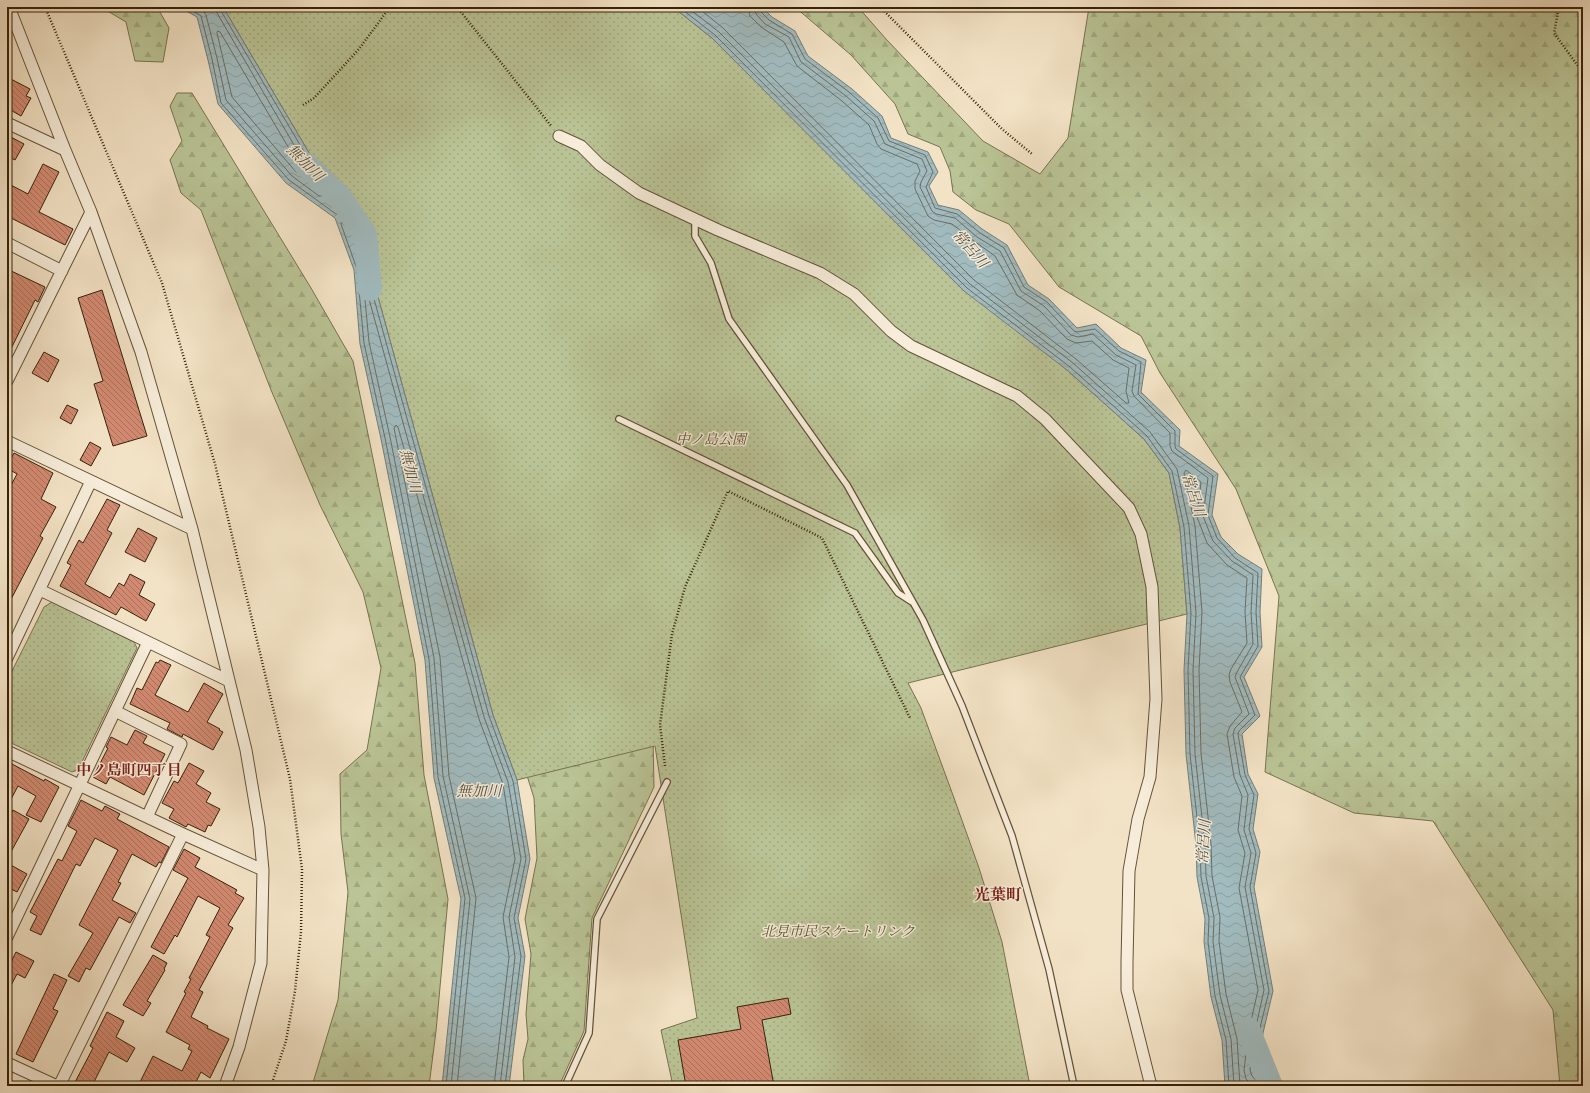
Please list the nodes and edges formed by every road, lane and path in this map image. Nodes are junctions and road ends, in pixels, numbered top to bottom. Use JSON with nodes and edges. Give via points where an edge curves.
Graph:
{"nodes":[{"id":1,"x":9,"y":7,"type":"edge"},
{"id":2,"x":45,"y":7,"type":"edge"},
{"id":3,"x":390,"y":7,"type":"edge"},
{"id":4,"x":457,"y":7,"type":"edge"},
{"id":5,"x":880,"y":7,"type":"edge"},
{"id":6,"x":1559,"y":7,"type":"edge"},
{"id":7,"x":1583,"y":70,"type":"edge"},
{"id":8,"x":303,"y":104,"type":"dead end"},
{"id":9,"x":7,"y":123,"type":"edge"},
{"id":10,"x":559,"y":136,"type":"joint"},
{"id":11,"x":65,"y":150,"type":"junction"},
{"id":12,"x":1032,"y":154,"type":"dead end"},
{"id":13,"x":91,"y":212,"type":"junction"},
{"id":14,"x":695,"y":220,"type":"junction"},
{"id":15,"x":7,"y":243,"type":"edge"},
{"id":16,"x":62,"y":271,"type":"junction"},
{"id":17,"x":7,"y":381,"type":"edge"},
{"id":18,"x":619,"y":419,"type":"dead end"},
{"id":19,"x":7,"y":441,"type":"edge"},
{"id":20,"x":91,"y":481,"type":"junction"},
{"id":21,"x":192,"y":529,"type":"junction"},
{"id":22,"x":40,"y":590,"type":"junction"},
{"id":23,"x":914,"y":603,"type":"junction"},
{"id":24,"x":148,"y":642,"type":"junction"},
{"id":25,"x":7,"y":658,"type":"edge"},
{"id":26,"x":229,"y":680,"type":"junction"},
{"id":27,"x":114,"y":711,"type":"junction"},
{"id":28,"x":910,"y":718,"type":"dead end"},
{"id":29,"x":7,"y":751,"type":"edge"},
{"id":30,"x":665,"y":766,"type":"dead end"},
{"id":31,"x":667,"y":782,"type":"dead end"},
{"id":32,"x":79,"y":786,"type":"junction"},
{"id":33,"x":146,"y":817,"type":"junction"},
{"id":34,"x":183,"y":834,"type":"junction"},
{"id":35,"x":263,"y":870,"type":"junction"},
{"id":36,"x":7,"y":937,"type":"edge"},
{"id":37,"x":7,"y":1063,"type":"edge"},
{"id":38,"x":58,"y":1086,"type":"edge"},
{"id":39,"x":225,"y":1086,"type":"edge"},
{"id":40,"x":271,"y":1086,"type":"edge"},
{"id":41,"x":565,"y":1086,"type":"edge"},
{"id":42,"x":1074,"y":1086,"type":"edge"},
{"id":43,"x":1151,"y":1086,"type":"edge"}],
"edges":[{"from":1,"to":11,"type":"street"},
{"from":2,"to":40,"type":"path","via":[[162,283],[215,464],[290,779],[302,869],[301,932],[295,991],[286,1041]]},
{"from":3,"to":8,"type":"path","via":[[359,49],[314,98]]},
{"from":4,"to":10,"type":"path"},
{"from":5,"to":12,"type":"path","via":[[1002,130]]},
{"from":6,"to":7,"type":"path","via":[[1554,33]]},
{"from":9,"to":11,"type":"street"},
{"from":10,"to":14,"type":"street","via":[[581,146],[600,165],[639,193]]},
{"from":11,"to":13,"type":"street"},
{"from":13,"to":16,"type":"street"},
{"from":13,"to":21,"type":"street","via":[[141,352]]},
{"from":14,"to":23,"type":"lane","via":[[695,236],[711,263],[729,320],[847,485]]},
{"from":14,"to":43,"type":"street","via":[[820,273],[854,294],[891,331],[911,346],[1017,396],[1045,419],[1129,508],[1141,534],[1152,587],[1156,699],[1150,777],[1138,819],[1129,871],[1127,990]]},
{"from":15,"to":16,"type":"street"},
{"from":16,"to":17,"type":"street"},
{"from":18,"to":23,"type":"lane","via":[[855,533],[898,593]]},
{"from":19,"to":20,"type":"street"},
{"from":20,"to":21,"type":"street"},
{"from":20,"to":22,"type":"street"},
{"from":21,"to":26,"type":"street"},
{"from":22,"to":24,"type":"street"},
{"from":22,"to":25,"type":"street"},
{"from":23,"to":42,"type":"lane","via":[[962,706],[1012,836],[1049,969]]},
{"from":24,"to":26,"type":"street"},
{"from":24,"to":27,"type":"street"},
{"from":26,"to":35,"type":"street","via":[[246,750],[259,827]]},
{"from":27,"to":32,"type":"street"},
{"from":27,"to":33,"type":"street","via":[[181,744]]},
{"from":28,"to":30,"type":"path","via":[[822,538],[728,491],[685,587],[672,634],[660,725]]},
{"from":29,"to":32,"type":"street"},
{"from":31,"to":41,"type":"lane","via":[[597,919],[589,1033]]},
{"from":32,"to":33,"type":"street"},
{"from":32,"to":36,"type":"street"},
{"from":33,"to":34,"type":"street"},
{"from":34,"to":35,"type":"street"},
{"from":34,"to":38,"type":"street"},
{"from":35,"to":39,"type":"street","via":[[261,963],[239,1046]]},
{"from":37,"to":38,"type":"street"}]}
